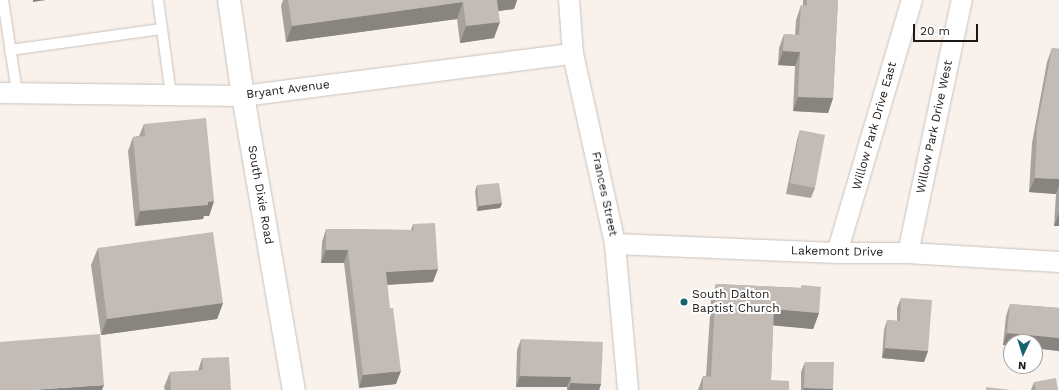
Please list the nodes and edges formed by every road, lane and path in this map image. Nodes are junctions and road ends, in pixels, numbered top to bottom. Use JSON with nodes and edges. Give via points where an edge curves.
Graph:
{"nodes":[{"id":1,"x":3,"y":0,"type":"edge"},
{"id":2,"x":158,"y":0,"type":"edge"},
{"id":3,"x":229,"y":0,"type":"edge"},
{"id":4,"x":569,"y":0,"type":"edge"},
{"id":5,"x":912,"y":0,"type":"edge"},
{"id":6,"x":962,"y":0,"type":"edge"},
{"id":7,"x":162,"y":29,"type":"junction"},
{"id":8,"x":10,"y":50,"type":"junction"},
{"id":9,"x":573,"y":54,"type":"junction"},
{"id":10,"x":8,"y":93,"type":"edge"},
{"id":11,"x":171,"y":95,"type":"junction"},
{"id":12,"x":243,"y":96,"type":"junction"},
{"id":13,"x":615,"y":244,"type":"junction"},
{"id":14,"x":837,"y":253,"type":"junction"},
{"id":15,"x":908,"y":253,"type":"junction"},
{"id":16,"x":1059,"y":262,"type":"edge"},
{"id":17,"x":294,"y":390,"type":"edge"},
{"id":18,"x":628,"y":390,"type":"edge"}],
"edges":[{"from":1,"to":8,"type":"lane"},
{"from":2,"to":7,"type":"lane"},
{"from":3,"to":12,"type":"main road","name":"South Dixie Road"},
{"from":4,"to":9,"type":"street","name":"Frances Street"},
{"from":5,"to":14,"type":"street","name":"Willow Park Drive East"},
{"from":6,"to":15,"type":"street","name":"Willow Park Drive West"},
{"from":7,"to":8,"type":"lane"},
{"from":7,"to":11,"type":"lane"},
{"from":8,"to":10,"type":"lane"},
{"from":9,"to":12,"type":"street","name":"Bryant Avenue"},
{"from":9,"to":13,"type":"street","name":"Frances Street"},
{"from":10,"to":11,"type":"street","name":"Bryant Avenue"},
{"from":11,"to":12,"type":"street","name":"Bryant Avenue"},
{"from":12,"to":17,"type":"main road","name":"South Dixie Road"},
{"from":13,"to":14,"type":"street","name":"Lakemont Drive"},
{"from":13,"to":18,"type":"street","name":"Frances Street"},
{"from":14,"to":15,"type":"street","name":"Lakemont Drive"},
{"from":15,"to":16,"type":"street","name":"Lakemont Drive"}]}
